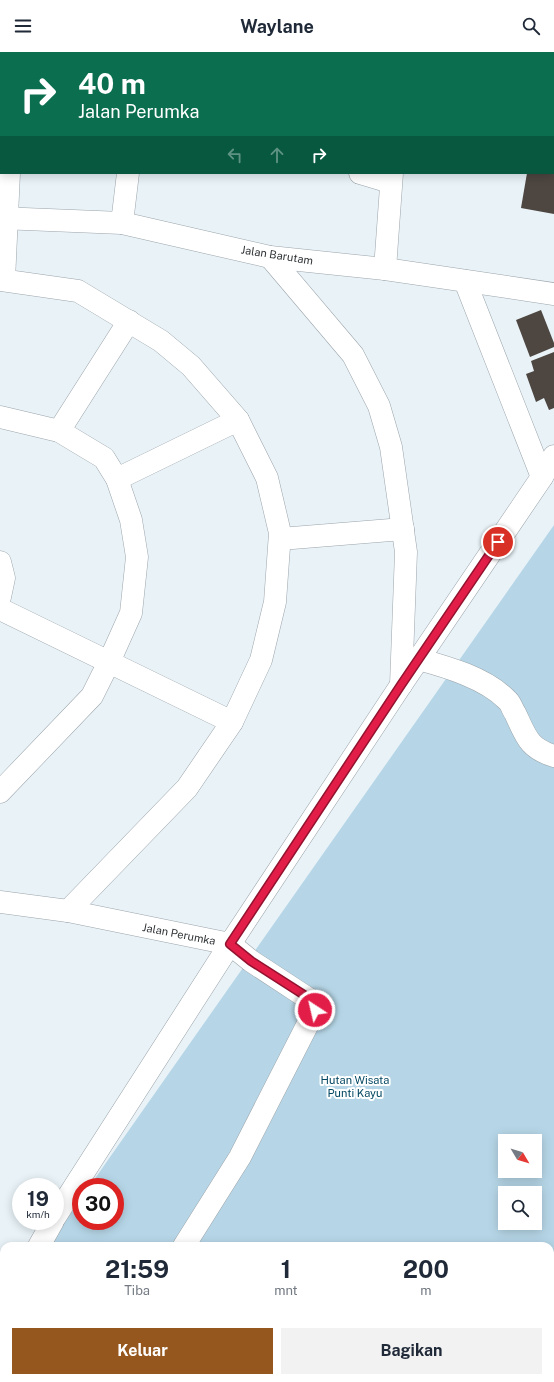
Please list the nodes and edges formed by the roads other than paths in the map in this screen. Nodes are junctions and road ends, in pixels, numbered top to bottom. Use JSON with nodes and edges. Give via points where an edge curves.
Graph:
{"nodes":[{"id":1,"x":10,"y":174,"type":"edge"},
{"id":2,"x":128,"y":174,"type":"edge"},
{"id":3,"x":366,"y":174,"type":"edge"},
{"id":4,"x":391,"y":178,"type":"edge"},
{"id":5,"x":4,"y":218,"type":"edge"},
{"id":6,"x":122,"y":223,"type":"junction"},
{"id":7,"x":270,"y":257,"type":"junction"},
{"id":8,"x":385,"y":269,"type":"junction"},
{"id":9,"x":2,"y":280,"type":"edge"},
{"id":10,"x":465,"y":281,"type":"junction"},
{"id":11,"x":554,"y":294,"type":"edge"},
{"id":12,"x":129,"y":321,"type":"junction"},
{"id":13,"x":0,"y":417,"type":"edge"},
{"id":14,"x":238,"y":420,"type":"junction"},
{"id":15,"x":59,"y":431,"type":"junction"},
{"id":16,"x":554,"y":456,"type":"edge"},
{"id":17,"x":542,"y":477,"type":"junction"},
{"id":18,"x":117,"y":479,"type":"junction"},
{"id":19,"x":403,"y":529,"type":"junction"},
{"id":20,"x":280,"y":540,"type":"junction"},
{"id":21,"x":0,"y":562,"type":"edge"},
{"id":22,"x":0,"y":597,"type":"edge"},
{"id":23,"x":0,"y":609,"type":"edge"},
{"id":24,"x":418,"y":659,"type":"junction"},
{"id":25,"x":109,"y":662,"type":"junction"},
{"id":26,"x":401,"y":685,"type":"junction"},
{"id":27,"x":232,"y":722,"type":"junction"},
{"id":28,"x":554,"y":756,"type":"edge"},
{"id":29,"x":0,"y":792,"type":"edge"},
{"id":30,"x":0,"y":902,"type":"edge"},
{"id":31,"x":68,"y":912,"type":"junction"},
{"id":32,"x":230,"y":944,"type":"junction"},
{"id":33,"x":64,"y":1203,"type":"edge"},
{"id":34,"x":48,"y":1230,"type":"edge"},
{"id":35,"x":41,"y":1242,"type":"edge"},
{"id":36,"x":187,"y":1242,"type":"edge"}],
"edges":[{"from":1,"to":5,"type":"street"},
{"from":2,"to":6,"type":"street"},
{"from":3,"to":4,"type":"street"},
{"from":4,"to":8,"type":"street"},
{"from":5,"to":6,"type":"street","name":"Jalan Barutam"},
{"from":5,"to":9,"type":"street"},
{"from":6,"to":7,"type":"street","name":"Jalan Barutam"},
{"from":7,"to":8,"type":"street","name":"Jalan Barutam"},
{"from":7,"to":19,"type":"street","via":[[353,355],[379,406],[391,447]]},
{"from":8,"to":10,"type":"street","name":"Jalan Barutam"},
{"from":9,"to":12,"type":"street","via":[[78,291]]},
{"from":10,"to":11,"type":"street","name":"Jalan Barutam"},
{"from":10,"to":17,"type":"street"},
{"from":12,"to":14,"type":"street","via":[[160,341],[191,366]]},
{"from":12,"to":15,"type":"street"},
{"from":13,"to":15,"type":"street"},
{"from":14,"to":18,"type":"street"},
{"from":14,"to":20,"type":"street","via":[[267,478]]},
{"from":15,"to":18,"type":"street","via":[[104,458]]},
{"from":16,"to":17,"type":"street","name":"Jalan Perumka"},
{"from":17,"to":24,"type":"street","name":"Jalan Perumka"},
{"from":18,"to":25,"type":"street","via":[[131,520],[136,557],[131,613]]},
{"from":19,"to":20,"type":"street"},
{"from":19,"to":26,"type":"street","via":[[406,552]]},
{"from":20,"to":27,"type":"street","via":[[275,602],[261,660]]},
{"from":21,"to":22,"type":"street","via":[[4,578]]},
{"from":23,"to":25,"type":"street"},
{"from":24,"to":26,"type":"street","name":"Jalan Perumka"},
{"from":24,"to":28,"type":"street","via":[[440,665],[490,686],[509,702],[534,747],[540,752]]},
{"from":25,"to":27,"type":"street"},
{"from":25,"to":29,"type":"street","via":[[92,696]]},
{"from":26,"to":32,"type":"street","name":"Jalan Perumka"},
{"from":27,"to":31,"type":"street","via":[[186,788]]},
{"from":30,"to":31,"type":"street","name":"Jalan Perumka"},
{"from":31,"to":32,"type":"street","name":"Jalan Perumka"},
{"from":32,"to":33,"type":"street"},
{"from":32,"to":36,"type":"street","via":[[251,961],[312,1000],[315,1010],[240,1157]]},
{"from":34,"to":35,"type":"street"}]}
